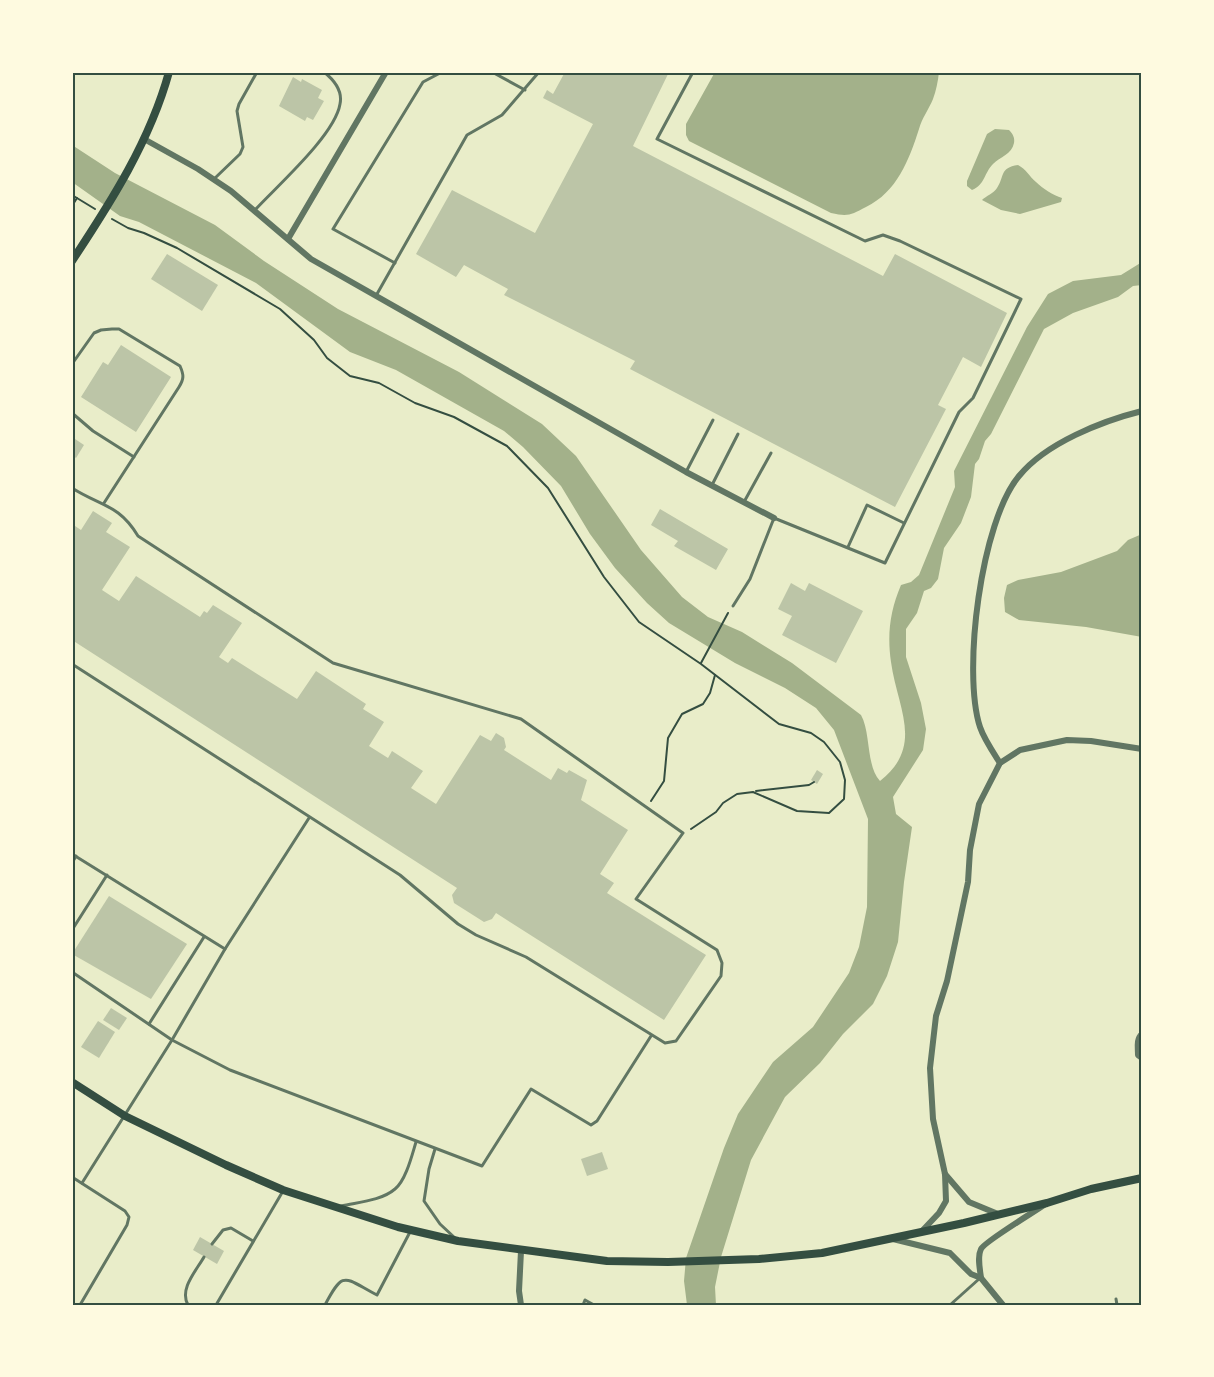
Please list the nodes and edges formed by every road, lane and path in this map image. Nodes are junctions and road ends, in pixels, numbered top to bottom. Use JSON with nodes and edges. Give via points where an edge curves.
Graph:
{"nodes":[{"id":1,"x":169,"y":72,"type":"edge"},
{"id":2,"x":257,"y":72,"type":"edge"},
{"id":3,"x":324,"y":72,"type":"edge"},
{"id":4,"x":386,"y":72,"type":"edge"},
{"id":5,"x":442,"y":72,"type":"edge"},
{"id":6,"x":492,"y":72,"type":"edge"},
{"id":7,"x":538,"y":72,"type":"edge"},
{"id":8,"x":693,"y":72,"type":"edge"},
{"id":9,"x":525,"y":90,"type":"junction"},
{"id":10,"x":144,"y":139,"type":"junction"},
{"id":11,"x":214,"y":179,"type":"junction"},
{"id":12,"x":72,"y":195,"type":"edge"},
{"id":13,"x":77,"y":198,"type":"junction"},
{"id":14,"x":72,"y":206,"type":"edge"},
{"id":15,"x":254,"y":211,"type":"junction"},
{"id":16,"x":102,"y":214,"type":"junction"},
{"id":17,"x":288,"y":239,"type":"junction"},
{"id":18,"x":72,"y":261,"type":"edge"},
{"id":19,"x":394,"y":263,"type":"junction"},
{"id":20,"x":376,"y":296,"type":"junction"},
{"id":21,"x":72,"y":364,"type":"edge"},
{"id":22,"x":1142,"y":411,"type":"edge"},
{"id":23,"x":72,"y":413,"type":"edge"},
{"id":24,"x":713,"y":420,"type":"dead end"},
{"id":25,"x":738,"y":434,"type":"dead end"},
{"id":26,"x":771,"y":453,"type":"dead end"},
{"id":27,"x":134,"y":457,"type":"junction"},
{"id":28,"x":686,"y":472,"type":"junction"},
{"id":29,"x":712,"y":485,"type":"junction"},
{"id":30,"x":72,"y":488,"type":"edge"},
{"id":31,"x":744,"y":502,"type":"junction"},
{"id":32,"x":104,"y":503,"type":"junction"},
{"id":33,"x":774,"y":518,"type":"junction"},
{"id":34,"x":904,"y":523,"type":"junction"},
{"id":35,"x":848,"y":547,"type":"junction"},
{"id":36,"x":733,"y":606,"type":"dead end"},
{"id":37,"x":722,"y":621,"type":"dead end"},
{"id":38,"x":72,"y":664,"type":"edge"},
{"id":39,"x":700,"y":664,"type":"junction"},
{"id":40,"x":715,"y":675,"type":"junction"},
{"id":41,"x":1142,"y":749,"type":"edge"},
{"id":42,"x":1000,"y":763,"type":"junction"},
{"id":43,"x":814,"y":782,"type":"dead end"},
{"id":44,"x":753,"y":792,"type":"junction"},
{"id":45,"x":647,"y":808,"type":"junction"},
{"id":46,"x":310,"y":817,"type":"junction"},
{"id":47,"x":683,"y":833,"type":"junction"},
{"id":48,"x":74,"y":855,"type":"edge"},
{"id":49,"x":72,"y":863,"type":"edge"},
{"id":50,"x":107,"y":875,"type":"junction"},
{"id":51,"x":72,"y":930,"type":"edge"},
{"id":52,"x":204,"y":936,"type":"junction"},
{"id":53,"x":225,"y":950,"type":"junction"},
{"id":54,"x":72,"y":972,"type":"edge"},
{"id":55,"x":149,"y":1024,"type":"junction"},
{"id":56,"x":1142,"y":1034,"type":"edge"},
{"id":57,"x":651,"y":1036,"type":"junction"},
{"id":58,"x":172,"y":1040,"type":"junction"},
{"id":59,"x":1142,"y":1058,"type":"edge"},
{"id":60,"x":72,"y":1082,"type":"edge"},
{"id":61,"x":125,"y":1116,"type":"junction"},
{"id":62,"x":416,"y":1142,"type":"junction"},
{"id":63,"x":435,"y":1149,"type":"junction"},
{"id":64,"x":945,"y":1174,"type":"junction"},
{"id":65,"x":72,"y":1177,"type":"edge"},
{"id":66,"x":1142,"y":1178,"type":"edge"},
{"id":67,"x":82,"y":1183,"type":"junction"},
{"id":68,"x":284,"y":1190,"type":"junction"},
{"id":69,"x":1047,"y":1203,"type":"junction"},
{"id":70,"x":336,"y":1207,"type":"junction"},
{"id":71,"x":1000,"y":1214,"type":"junction"},
{"id":72,"x":410,"y":1230,"type":"junction"},
{"id":73,"x":921,"y":1232,"type":"junction"},
{"id":74,"x":891,"y":1239,"type":"junction"},
{"id":75,"x":253,"y":1241,"type":"junction"},
{"id":76,"x":458,"y":1241,"type":"junction"},
{"id":77,"x":212,"y":1244,"type":"dead end"},
{"id":78,"x":521,"y":1251,"type":"junction"},
{"id":79,"x":204,"y":1257,"type":"dead end"},
{"id":80,"x":981,"y":1278,"type":"junction"},
{"id":81,"x":1116,"y":1299,"type":"dead end"},
{"id":82,"x":80,"y":1305,"type":"edge"},
{"id":83,"x":188,"y":1305,"type":"edge"},
{"id":84,"x":216,"y":1305,"type":"edge"},
{"id":85,"x":325,"y":1305,"type":"edge"},
{"id":86,"x":521,"y":1305,"type":"edge"},
{"id":87,"x":583,"y":1305,"type":"edge"},
{"id":88,"x":594,"y":1305,"type":"edge"},
{"id":89,"x":950,"y":1305,"type":"edge"},
{"id":90,"x":1003,"y":1305,"type":"edge"},
{"id":91,"x":1117,"y":1305,"type":"edge"}],
"edges":[{"from":1,"to":10,"type":"main road"},
{"from":2,"to":11,"type":"lane","via":[[237,111],[243,147]]},
{"from":3,"to":15,"type":"lane","via":[[334,80],[340,96],[335,117],[316,147]]},
{"from":4,"to":17,"type":"street"},
{"from":5,"to":19,"type":"lane","via":[[423,82],[333,229]]},
{"from":6,"to":9,"type":"lane"},
{"from":7,"to":9,"type":"lane"},
{"from":8,"to":34,"type":"lane","via":[[657,139],[865,241],[883,235],[900,241],[1021,299],[973,398],[959,412]]},
{"from":9,"to":19,"type":"lane","via":[[502,115],[467,135]]},
{"from":10,"to":11,"type":"street"},
{"from":10,"to":16,"type":"main road"},
{"from":11,"to":15,"type":"street"},
{"from":12,"to":13,"type":"path"},
{"from":13,"to":14,"type":"path"},
{"from":13,"to":16,"type":"path"},
{"from":15,"to":17,"type":"street"},
{"from":16,"to":18,"type":"main road"},
{"from":16,"to":39,"type":"path","via":[[177,248],[280,309],[314,340],[327,358],[350,375],[379,383],[507,446],[548,488],[604,577],[639,622]]},
{"from":17,"to":20,"type":"street","via":[[310,259]]},
{"from":19,"to":20,"type":"lane"},
{"from":20,"to":28,"type":"street"},
{"from":21,"to":27,"type":"lane","via":[[94,333],[119,329],[180,366],[183,379],[179,387]]},
{"from":22,"to":42,"type":"street","via":[[1115,418],[1045,453],[1020,474],[1005,495],[994,523],[978,596],[974,670],[981,728]]},
{"from":23,"to":27,"type":"lane"},
{"from":24,"to":28,"type":"lane"},
{"from":25,"to":29,"type":"lane"},
{"from":26,"to":31,"type":"lane"},
{"from":27,"to":32,"type":"lane"},
{"from":28,"to":29,"type":"street"},
{"from":29,"to":31,"type":"street"},
{"from":30,"to":32,"type":"lane"},
{"from":31,"to":33,"type":"street"},
{"from":32,"to":45,"type":"lane","via":[[129,520],[138,536],[333,663],[521,719]]},
{"from":33,"to":35,"type":"lane"},
{"from":33,"to":36,"type":"lane","via":[[750,579]]},
{"from":34,"to":35,"type":"lane","via":[[885,563]]},
{"from":34,"to":35,"type":"lane","via":[[867,505]]},
{"from":37,"to":39,"type":"path"},
{"from":38,"to":46,"type":"lane"},
{"from":39,"to":40,"type":"path"},
{"from":40,"to":44,"type":"path","via":[[779,724],[811,733],[824,742],[840,762],[845,780],[844,799],[829,813],[796,811]]},
{"from":40,"to":45,"type":"path","via":[[702,704],[682,714],[668,738],[664,781]]},
{"from":41,"to":42,"type":"street","via":[[1067,740],[1020,750]]},
{"from":42,"to":64,"type":"street","via":[[979,804],[966,892],[936,1016],[930,1068],[933,1119]]},
{"from":43,"to":44,"type":"path"},
{"from":44,"to":47,"type":"path","via":[[736,794],[716,813]]},
{"from":45,"to":47,"type":"lane"},
{"from":46,"to":53,"type":"lane"},
{"from":46,"to":57,"type":"lane","via":[[406,879],[458,924],[526,957]]},
{"from":47,"to":57,"type":"lane","via":[[636,899],[717,950],[721,976],[676,1041],[664,1043]]},
{"from":48,"to":49,"type":"lane"},
{"from":48,"to":50,"type":"lane"},
{"from":50,"to":51,"type":"lane"},
{"from":50,"to":52,"type":"lane"},
{"from":52,"to":53,"type":"lane"},
{"from":52,"to":55,"type":"lane"},
{"from":53,"to":58,"type":"lane"},
{"from":54,"to":55,"type":"lane"},
{"from":55,"to":58,"type":"lane"},
{"from":56,"to":59,"type":"street","via":[[1137,1046]]},
{"from":57,"to":63,"type":"lane","via":[[591,1125],[531,1089],[482,1166]]},
{"from":58,"to":61,"type":"lane"},
{"from":58,"to":62,"type":"lane","via":[[230,1070]]},
{"from":60,"to":61,"type":"main road"},
{"from":61,"to":67,"type":"lane"},
{"from":61,"to":68,"type":"main road"},
{"from":62,"to":63,"type":"lane"},
{"from":62,"to":70,"type":"lane","via":[[396,1189]]},
{"from":63,"to":76,"type":"lane","via":[[424,1201]]},
{"from":64,"to":71,"type":"street","via":[[969,1202]]},
{"from":64,"to":73,"type":"street","via":[[945,1201]]},
{"from":65,"to":67,"type":"lane"},
{"from":66,"to":69,"type":"main road"},
{"from":67,"to":82,"type":"lane","via":[[129,1217]]},
{"from":68,"to":70,"type":"main road"},
{"from":68,"to":75,"type":"lane"},
{"from":69,"to":71,"type":"main road"},
{"from":69,"to":80,"type":"street","via":[[981,1248]]},
{"from":70,"to":72,"type":"main road"},
{"from":71,"to":73,"type":"main road"},
{"from":72,"to":76,"type":"main road"},
{"from":72,"to":85,"type":"lane","via":[[377,1295],[341,1280]]},
{"from":73,"to":74,"type":"main road"},
{"from":74,"to":78,"type":"main road","via":[[822,1253],[668,1263]]},
{"from":74,"to":80,"type":"street","via":[[950,1253],[970,1274]]},
{"from":75,"to":77,"type":"lane","via":[[231,1228],[223,1230]]},
{"from":75,"to":84,"type":"lane"},
{"from":76,"to":78,"type":"main road"},
{"from":78,"to":86,"type":"street"},
{"from":79,"to":83,"type":"lane","via":[[184,1291]]},
{"from":80,"to":89,"type":"lane"},
{"from":80,"to":90,"type":"street"},
{"from":81,"to":91,"type":"lane"},
{"from":87,"to":88,"type":"lane","via":[[585,1300]]}]}
